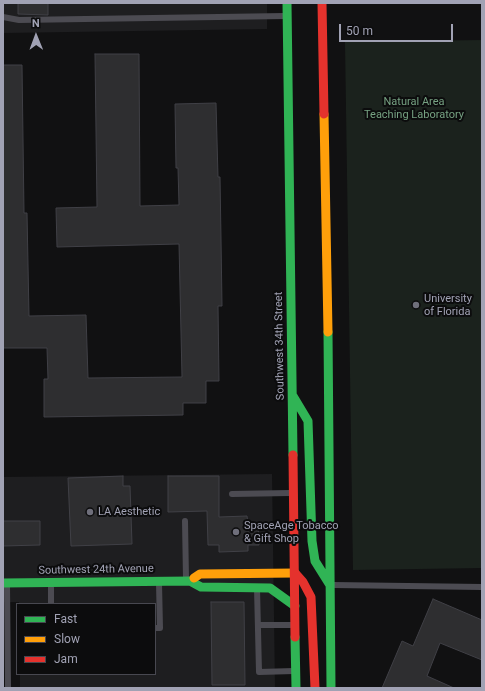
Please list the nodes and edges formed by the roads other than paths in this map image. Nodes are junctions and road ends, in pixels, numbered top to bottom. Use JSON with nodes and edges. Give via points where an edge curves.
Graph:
{"nodes":[{"id":1,"x":287,"y":3,"type":"edge"},
{"id":2,"x":322,"y":3,"type":"edge"},
{"id":3,"x":287,"y":16,"type":"junction"},
{"id":4,"x":3,"y":17,"type":"edge"},
{"id":5,"x":292,"y":396,"type":"junction"},
{"id":6,"x":294,"y":493,"type":"junction"},
{"id":7,"x":232,"y":494,"type":"dead end"},
{"id":8,"x":185,"y":521,"type":"dead end"},
{"id":9,"x":295,"y":573,"type":"junction"},
{"id":10,"x":159,"y":581,"type":"junction"},
{"id":11,"x":188,"y":581,"type":"junction"},
{"id":12,"x":51,"y":582,"type":"junction"},
{"id":13,"x":5,"y":583,"type":"edge"},
{"id":14,"x":330,"y":585,"type":"junction"},
{"id":15,"x":257,"y":587,"type":"junction"},
{"id":16,"x":482,"y":587,"type":"edge"},
{"id":17,"x":51,"y":603,"type":"edge"},
{"id":18,"x":295,"y":606,"type":"junction"},
{"id":19,"x":258,"y":625,"type":"junction"},
{"id":20,"x":295,"y":625,"type":"junction"},
{"id":21,"x":156,"y":628,"type":"edge"},
{"id":22,"x":6,"y":668,"type":"edge"},
{"id":23,"x":296,"y":671,"type":"junction"},
{"id":24,"x":8,"y":688,"type":"edge"},
{"id":25,"x":296,"y":688,"type":"edge"},
{"id":26,"x":315,"y":688,"type":"edge"},
{"id":27,"x":331,"y":688,"type":"edge"}],
"edges":[{"from":1,"to":3,"type":"main road","name":"Southwest 34th Street"},
{"from":2,"to":14,"type":"main road"},
{"from":3,"to":4,"type":"lane","via":[[19,20]]},
{"from":3,"to":5,"type":"main road","name":"Southwest 34th Street"},
{"from":5,"to":6,"type":"main road","name":"Southwest 34th Street"},
{"from":5,"to":14,"type":"main road","via":[[308,421],[312,541],[315,561]]},
{"from":6,"to":7,"type":"lane"},
{"from":6,"to":9,"type":"main road","name":"Southwest 34th Street"},
{"from":8,"to":11,"type":"lane"},
{"from":9,"to":11,"type":"main road","name":"Southwest 24th Avenue","via":[[200,574]]},
{"from":9,"to":18,"type":"main road","name":"Southwest 34th Street"},
{"from":9,"to":26,"type":"main road","via":[[304,582],[312,597]]},
{"from":10,"to":11,"type":"main road","name":"Southwest 24th Avenue"},
{"from":10,"to":12,"type":"main road","name":"Southwest 24th Avenue"},
{"from":10,"to":21,"type":"lane","via":[[160,628]]},
{"from":11,"to":15,"type":"main road","name":"Southwest 24th Avenue","via":[[201,587]]},
{"from":12,"to":13,"type":"main road","name":"Southwest 24th Avenue"},
{"from":12,"to":17,"type":"lane"},
{"from":13,"to":22,"type":"lane"},
{"from":14,"to":16,"type":"lane"},
{"from":14,"to":27,"type":"main road"},
{"from":15,"to":18,"type":"main road","name":"Southwest 24th Avenue","via":[[270,588]]},
{"from":15,"to":19,"type":"lane"},
{"from":18,"to":20,"type":"main road","name":"Southwest 34th Street"},
{"from":19,"to":20,"type":"lane"},
{"from":19,"to":23,"type":"lane","via":[[259,672]]},
{"from":20,"to":23,"type":"main road","name":"Southwest 34th Street"},
{"from":22,"to":24,"type":"lane"},
{"from":23,"to":25,"type":"main road","name":"Southwest 34th Street"}]}
